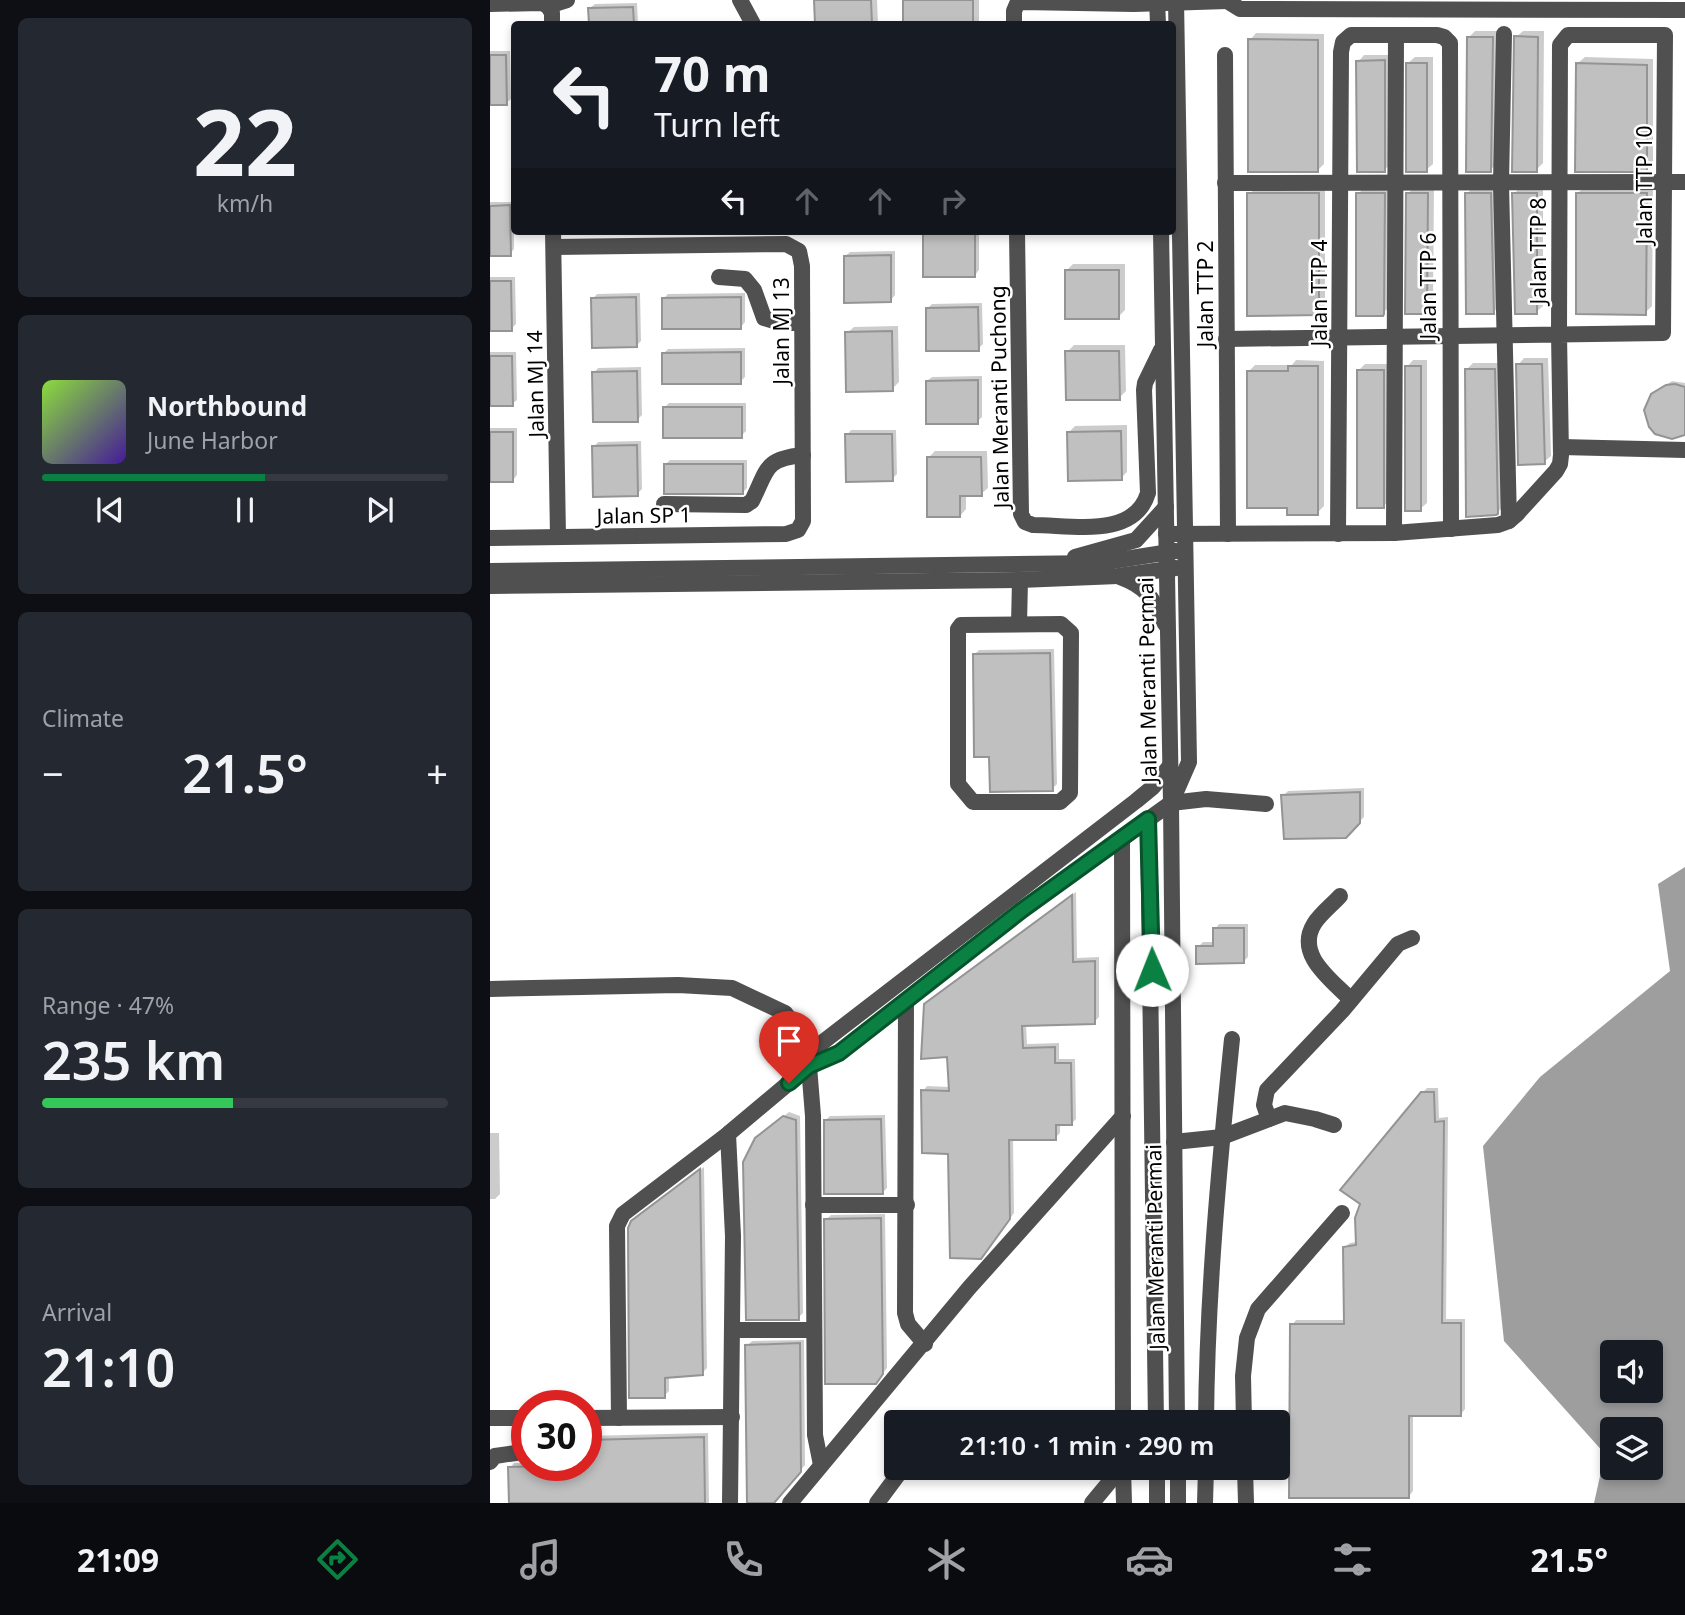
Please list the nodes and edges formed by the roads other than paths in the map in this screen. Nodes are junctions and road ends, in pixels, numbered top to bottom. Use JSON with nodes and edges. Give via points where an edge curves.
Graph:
{"nodes":[{"id":1,"x":567,"y":0,"type":"edge"},
{"id":2,"x":740,"y":0,"type":"edge"},
{"id":3,"x":1225,"y":0,"type":"edge"},
{"id":4,"x":1157,"y":1,"type":"edge"},
{"id":5,"x":1176,"y":1,"type":"edge"},
{"id":6,"x":490,"y":4,"type":"edge"},
{"id":7,"x":1359,"y":5,"type":"edge"},
{"id":8,"x":1561,"y":5,"type":"edge"},
{"id":9,"x":548,"y":6,"type":"junction"},
{"id":10,"x":1685,"y":10,"type":"edge"},
{"id":11,"x":552,"y":21,"type":"edge"},
{"id":12,"x":750,"y":21,"type":"edge"},
{"id":13,"x":1014,"y":21,"type":"edge"},
{"id":14,"x":1158,"y":21,"type":"edge"},
{"id":15,"x":1504,"y":34,"type":"dead end"},
{"id":16,"x":1396,"y":35,"type":"junction"},
{"id":17,"x":1666,"y":37,"type":"joint"},
{"id":18,"x":1225,"y":55,"type":"dead end"},
{"id":19,"x":1685,"y":182,"type":"edge"},
{"id":20,"x":1225,"y":183,"type":"junction"},
{"id":21,"x":1340,"y":183,"type":"junction"},
{"id":22,"x":1395,"y":183,"type":"junction"},
{"id":23,"x":1449,"y":183,"type":"junction"},
{"id":24,"x":1501,"y":183,"type":"junction"},
{"id":25,"x":1560,"y":183,"type":"junction"},
{"id":26,"x":1665,"y":183,"type":"junction"},
{"id":27,"x":1017,"y":235,"type":"edge"},
{"id":28,"x":1161,"y":235,"type":"edge"},
{"id":29,"x":553,"y":239,"type":"edge"},
{"id":30,"x":719,"y":277,"type":"dead end"},
{"id":31,"x":802,"y":323,"type":"junction"},
{"id":32,"x":1559,"y":334,"type":"junction"},
{"id":33,"x":1506,"y":335,"type":"junction"},
{"id":34,"x":1449,"y":336,"type":"junction"},
{"id":35,"x":1339,"y":337,"type":"junction"},
{"id":36,"x":1394,"y":337,"type":"junction"},
{"id":37,"x":1226,"y":338,"type":"junction"},
{"id":38,"x":1163,"y":345,"type":"junction"},
{"id":39,"x":1562,"y":447,"type":"junction"},
{"id":40,"x":1685,"y":450,"type":"edge"},
{"id":41,"x":803,"y":455,"type":"junction"},
{"id":42,"x":664,"y":504,"type":"dead end"},
{"id":43,"x":1166,"y":507,"type":"junction"},
{"id":44,"x":1509,"y":521,"type":"junction"},
{"id":45,"x":1451,"y":529,"type":"junction"},
{"id":46,"x":798,"y":530,"type":"joint"},
{"id":47,"x":1394,"y":533,"type":"junction"},
{"id":48,"x":1166,"y":534,"type":"junction"},
{"id":49,"x":1228,"y":534,"type":"junction"},
{"id":50,"x":1338,"y":534,"type":"junction"},
{"id":51,"x":490,"y":537,"type":"edge"},
{"id":52,"x":558,"y":537,"type":"junction"},
{"id":53,"x":1185,"y":541,"type":"junction"},
{"id":54,"x":1167,"y":552,"type":"junction"},
{"id":55,"x":1052,"y":563,"type":"junction"},
{"id":56,"x":1185,"y":567,"type":"junction"},
{"id":57,"x":1167,"y":569,"type":"junction"},
{"id":58,"x":490,"y":571,"type":"edge"},
{"id":59,"x":1118,"y":576,"type":"junction"},
{"id":60,"x":1020,"y":580,"type":"junction"},
{"id":61,"x":490,"y":586,"type":"edge"},
{"id":62,"x":1020,"y":624,"type":"junction"},
{"id":63,"x":1168,"y":629,"type":"junction"},
{"id":64,"x":1168,"y":767,"type":"junction"},
{"id":65,"x":1171,"y":803,"type":"junction"},
{"id":66,"x":1266,"y":804,"type":"dead end"},
{"id":67,"x":1148,"y":819,"type":"junction"},
{"id":68,"x":1122,"y":836,"type":"junction"},
{"id":69,"x":1340,"y":896,"type":"dead end"},
{"id":70,"x":1412,"y":938,"type":"dead end"},
{"id":71,"x":490,"y":989,"type":"edge"},
{"id":72,"x":1351,"y":1000,"type":"junction"},
{"id":73,"x":906,"y":1002,"type":"junction"},
{"id":74,"x":1232,"y":1039,"type":"dead end"},
{"id":75,"x":809,"y":1066,"type":"junction"},
{"id":76,"x":1123,"y":1116,"type":"junction"},
{"id":77,"x":1269,"y":1119,"type":"junction"},
{"id":78,"x":1334,"y":1125,"type":"dead end"},
{"id":79,"x":728,"y":1133,"type":"junction"},
{"id":80,"x":1222,"y":1137,"type":"junction"},
{"id":81,"x":1174,"y":1142,"type":"junction"},
{"id":82,"x":813,"y":1205,"type":"junction"},
{"id":83,"x":907,"y":1205,"type":"junction"},
{"id":84,"x":1342,"y":1213,"type":"dead end"},
{"id":85,"x":734,"y":1330,"type":"junction"},
{"id":86,"x":813,"y":1330,"type":"junction"},
{"id":87,"x":925,"y":1344,"type":"junction"},
{"id":88,"x":1123,"y":1410,"type":"edge"},
{"id":89,"x":1156,"y":1410,"type":"edge"},
{"id":90,"x":1177,"y":1410,"type":"edge"},
{"id":91,"x":1206,"y":1410,"type":"edge"},
{"id":92,"x":1244,"y":1410,"type":"edge"},
{"id":93,"x":732,"y":1417,"type":"junction"},
{"id":94,"x":490,"y":1418,"type":"edge"},
{"id":95,"x":511,"y":1418,"type":"edge"},
{"id":96,"x":602,"y":1418,"type":"edge"},
{"id":97,"x":619,"y":1418,"type":"junction"},
{"id":98,"x":511,"y":1454,"type":"edge"},
{"id":99,"x":490,"y":1462,"type":"edge"},
{"id":100,"x":821,"y":1465,"type":"junction"},
{"id":101,"x":895,"y":1480,"type":"edge"},
{"id":102,"x":1112,"y":1480,"type":"edge"},
{"id":103,"x":1123,"y":1480,"type":"edge"},
{"id":104,"x":1157,"y":1480,"type":"edge"},
{"id":105,"x":1178,"y":1480,"type":"edge"},
{"id":106,"x":1206,"y":1480,"type":"edge"},
{"id":107,"x":1245,"y":1480,"type":"edge"},
{"id":108,"x":730,"y":1503,"type":"edge"},
{"id":109,"x":790,"y":1503,"type":"edge"},
{"id":110,"x":877,"y":1503,"type":"edge"},
{"id":111,"x":1092,"y":1503,"type":"edge"},
{"id":112,"x":1124,"y":1503,"type":"edge"},
{"id":113,"x":1157,"y":1503,"type":"edge"},
{"id":114,"x":1178,"y":1503,"type":"edge"},
{"id":115,"x":1206,"y":1503,"type":"edge"},
{"id":116,"x":1246,"y":1503,"type":"edge"}],
"edges":[{"from":1,"to":9,"type":"street"},
{"from":2,"to":12,"type":"street"},
{"from":3,"to":5,"type":"street"},
{"from":3,"to":7,"type":"street","via":[[1240,9]]},
{"from":4,"to":5,"type":"street"},
{"from":4,"to":13,"type":"street","via":[[1022,2],[1014,11]]},
{"from":4,"to":14,"type":"street"},
{"from":5,"to":53,"type":"street"},
{"from":6,"to":9,"type":"street"},
{"from":7,"to":8,"type":"street"},
{"from":8,"to":10,"type":"street"},
{"from":9,"to":11,"type":"street"},
{"from":15,"to":24,"type":"street"},
{"from":16,"to":21,"type":"street","name":"Jalan TTP 4","via":[[1351,35],[1343,42]]},
{"from":16,"to":22,"type":"street"},
{"from":16,"to":23,"type":"street","name":"Jalan TTP 6","via":[[1437,35],[1450,43]]},
{"from":17,"to":25,"type":"street","name":"Jalan TTP 8","via":[[1563,38]]},
{"from":17,"to":26,"type":"street","name":"Jalan TTP 10"},
{"from":18,"to":20,"type":"street","name":"Jalan TTP 2"},
{"from":19,"to":26,"type":"street"},
{"from":20,"to":21,"type":"street"},
{"from":20,"to":37,"type":"street","name":"Jalan TTP 2"},
{"from":21,"to":22,"type":"street"},
{"from":21,"to":35,"type":"street","name":"Jalan TTP 4"},
{"from":22,"to":23,"type":"street"},
{"from":22,"to":36,"type":"street"},
{"from":23,"to":24,"type":"street"},
{"from":23,"to":34,"type":"street","name":"Jalan TTP 6"},
{"from":24,"to":25,"type":"street"},
{"from":24,"to":33,"type":"street"},
{"from":25,"to":26,"type":"street"},
{"from":25,"to":32,"type":"street","name":"Jalan TTP 8"},
{"from":26,"to":32,"type":"street","name":"Jalan TTP 10","via":[[1664,333]]},
{"from":27,"to":38,"type":"street","name":"Jalan Meranti Puchong","via":[[1021,514],[1025,523],[1116,524],[1143,506],[1147,493],[1144,390]]},
{"from":28,"to":38,"type":"street","name":"Jalan Meranti Permai"},
{"from":29,"to":31,"type":"street","name":"Jalan MJ 13","via":[[786,244],[799,251]]},
{"from":29,"to":52,"type":"street","name":"Jalan MJ 14"},
{"from":30,"to":31,"type":"street","via":[[745,279],[764,318]]},
{"from":31,"to":41,"type":"street","name":"Jalan MJ 13"},
{"from":32,"to":33,"type":"street"},
{"from":32,"to":39,"type":"street","name":"Jalan TTP 8"},
{"from":33,"to":34,"type":"street"},
{"from":33,"to":44,"type":"street"},
{"from":34,"to":36,"type":"street"},
{"from":34,"to":45,"type":"street","name":"Jalan TTP 6"},
{"from":35,"to":36,"type":"street"},
{"from":35,"to":37,"type":"street"},
{"from":35,"to":50,"type":"street","name":"Jalan TTP 4"},
{"from":36,"to":47,"type":"street"},
{"from":37,"to":49,"type":"street","name":"Jalan TTP 2"},
{"from":38,"to":43,"type":"street","name":"Jalan Meranti Permai"},
{"from":39,"to":40,"type":"street"},
{"from":39,"to":44,"type":"street","name":"Jalan TTP 8","via":[[1560,464]]},
{"from":41,"to":42,"type":"street","via":[[772,462],[746,505]]},
{"from":41,"to":46,"type":"street","name":"Jalan MJ 13","via":[[803,521]]},
{"from":43,"to":48,"type":"street","name":"Jalan Meranti Permai"},
{"from":43,"to":55,"type":"street","via":[[1130,542]]},
{"from":44,"to":45,"type":"street"},
{"from":45,"to":47,"type":"street"},
{"from":46,"to":52,"type":"street","name":"Jalan SP 1","via":[[786,534]]},
{"from":47,"to":50,"type":"street"},
{"from":48,"to":53,"type":"street"},
{"from":48,"to":54,"type":"street","name":"Jalan Meranti Permai"},
{"from":49,"to":50,"type":"street"},
{"from":49,"to":53,"type":"street"},
{"from":51,"to":52,"type":"street","name":"Jalan SP 1"},
{"from":53,"to":54,"type":"street"},
{"from":53,"to":56,"type":"street"},
{"from":54,"to":55,"type":"street"},
{"from":54,"to":57,"type":"street","name":"Jalan Meranti Permai"},
{"from":55,"to":58,"type":"street"},
{"from":56,"to":57,"type":"street"},
{"from":56,"to":65,"type":"street","via":[[1189,762]]},
{"from":57,"to":59,"type":"street"},
{"from":57,"to":63,"type":"street","name":"Jalan Meranti Permai"},
{"from":59,"to":60,"type":"street"},
{"from":59,"to":63,"type":"street","via":[[1144,589]]},
{"from":60,"to":61,"type":"street"},
{"from":60,"to":62,"type":"street"},
{"from":62,"to":62,"type":"street","via":[[961,625],[958,629],[958,784],[973,802],[1060,802],[1070,793],[1071,633],[1061,624]]},
{"from":63,"to":64,"type":"street","name":"Jalan Meranti Permai"},
{"from":64,"to":65,"type":"street","name":"Jalan Meranti Permai"},
{"from":64,"to":75,"type":"street","via":[[1136,801],[819,1045]]},
{"from":65,"to":66,"type":"street","via":[[1206,799]]},
{"from":65,"to":67,"type":"street"},
{"from":65,"to":81,"type":"street","name":"Jalan Meranti Permai"},
{"from":67,"to":68,"type":"street"},
{"from":67,"to":89,"type":"street","name":"Jalan Meranti Permai"},
{"from":68,"to":73,"type":"street"},
{"from":68,"to":76,"type":"street"},
{"from":69,"to":72,"type":"street","via":[[1314,923],[1309,947],[1316,964]]},
{"from":70,"to":72,"type":"street","via":[[1398,944]]},
{"from":71,"to":75,"type":"street","via":[[732,988],[785,1013],[802,1035]]},
{"from":72,"to":77,"type":"street","via":[[1267,1090],[1264,1105]]},
{"from":73,"to":75,"type":"street","via":[[839,1053]]},
{"from":73,"to":83,"type":"street"},
{"from":74,"to":80,"type":"street"},
{"from":75,"to":79,"type":"street"},
{"from":75,"to":82,"type":"street"},
{"from":76,"to":87,"type":"street"},
{"from":76,"to":88,"type":"street"},
{"from":77,"to":78,"type":"street","via":[[1285,1113]]},
{"from":77,"to":80,"type":"street"},
{"from":79,"to":85,"type":"street"},
{"from":79,"to":97,"type":"street","via":[[619,1219]]},
{"from":80,"to":81,"type":"street"},
{"from":80,"to":91,"type":"street"},
{"from":81,"to":90,"type":"street","name":"Jalan Meranti Permai"},
{"from":82,"to":83,"type":"street"},
{"from":82,"to":86,"type":"street"},
{"from":83,"to":87,"type":"street","via":[[905,1313]]},
{"from":84,"to":92,"type":"street","via":[[1258,1309],[1247,1338]]},
{"from":85,"to":86,"type":"street"},
{"from":85,"to":93,"type":"street"},
{"from":86,"to":100,"type":"street","via":[[815,1435]]},
{"from":87,"to":100,"type":"street"},
{"from":93,"to":97,"type":"street"},
{"from":93,"to":108,"type":"street"},
{"from":94,"to":95,"type":"street"},
{"from":96,"to":97,"type":"street"},
{"from":98,"to":99,"type":"street"},
{"from":100,"to":109,"type":"street"},
{"from":101,"to":110,"type":"street"},
{"from":102,"to":111,"type":"street"},
{"from":103,"to":112,"type":"street"},
{"from":104,"to":113,"type":"street"},
{"from":105,"to":114,"type":"street"},
{"from":106,"to":115,"type":"street"},
{"from":107,"to":116,"type":"street"}]}
